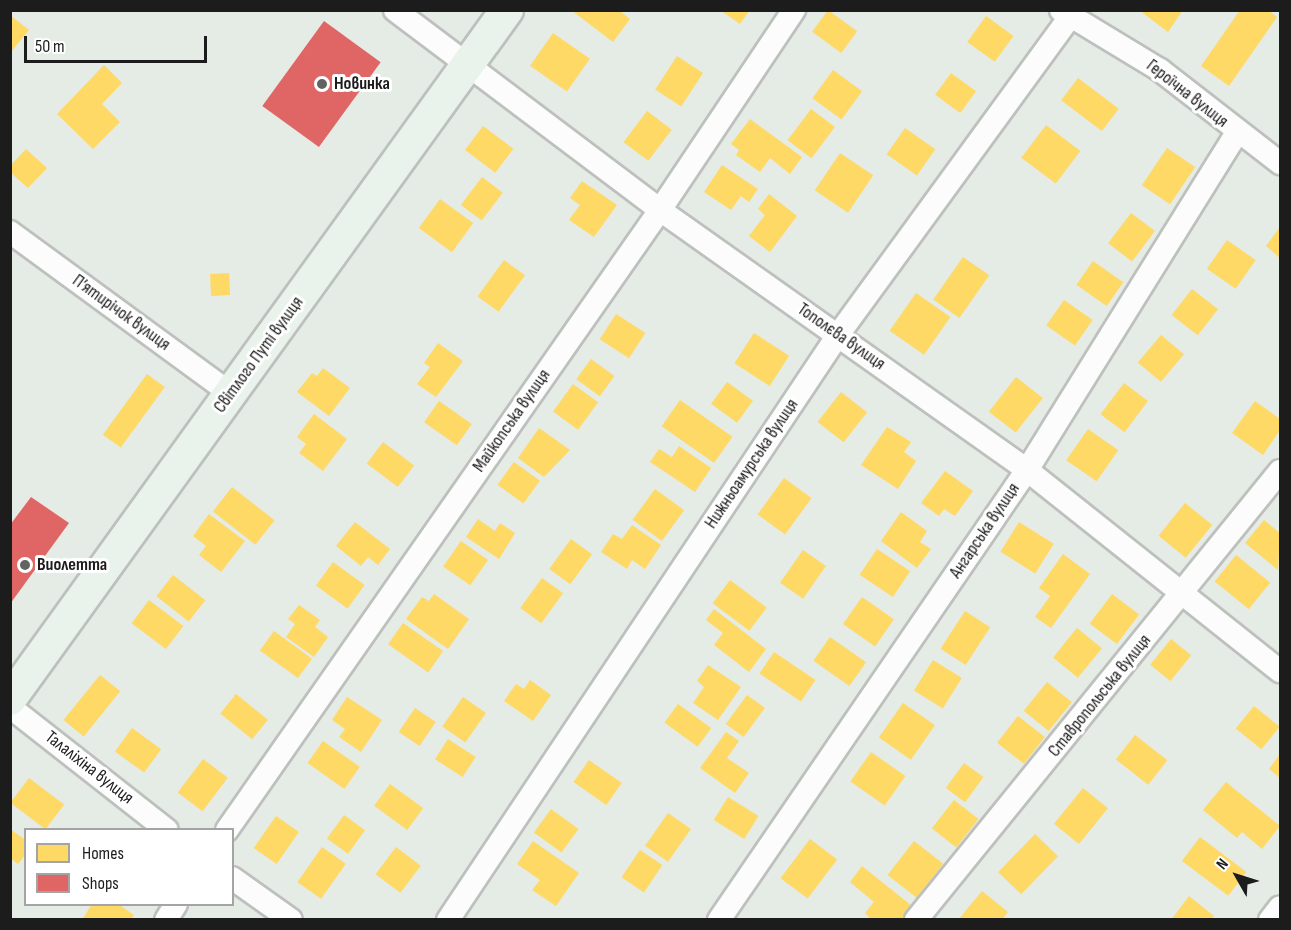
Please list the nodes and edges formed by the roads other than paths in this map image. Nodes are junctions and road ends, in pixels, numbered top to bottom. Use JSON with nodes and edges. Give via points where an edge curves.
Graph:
{"nodes":[{"id":1,"x":395,"y":10,"type":"edge"},
{"id":2,"x":507,"y":10,"type":"edge"},
{"id":3,"x":794,"y":10,"type":"edge"},
{"id":4,"x":1066,"y":14,"type":"edge"},
{"id":5,"x":470,"y":64,"type":"junction"},
{"id":6,"x":1237,"y":133,"type":"junction"},
{"id":7,"x":1281,"y":163,"type":"edge"},
{"id":8,"x":660,"y":210,"type":"junction"},
{"id":9,"x":10,"y":232,"type":"edge"},
{"id":10,"x":838,"y":335,"type":"junction"},
{"id":11,"x":231,"y":394,"type":"junction"},
{"id":12,"x":1027,"y":470,"type":"junction"},
{"id":13,"x":1281,"y":471,"type":"edge"},
{"id":14,"x":1184,"y":594,"type":"junction"},
{"id":15,"x":1281,"y":671,"type":"edge"},
{"id":16,"x":10,"y":699,"type":"edge"},
{"id":17,"x":10,"y":707,"type":"edge"},
{"id":18,"x":164,"y":828,"type":"edge"},
{"id":19,"x":228,"y":828,"type":"edge"},
{"id":20,"x":234,"y":879,"type":"edge"},
{"id":21,"x":175,"y":906,"type":"edge"},
{"id":22,"x":1281,"y":907,"type":"edge"},
{"id":23,"x":166,"y":920,"type":"edge"},
{"id":24,"x":291,"y":920,"type":"edge"},
{"id":25,"x":448,"y":920,"type":"edge"},
{"id":26,"x":719,"y":920,"type":"edge"},
{"id":27,"x":916,"y":920,"type":"edge"},
{"id":28,"x":1270,"y":920,"type":"edge"}],
"edges":[{"from":1,"to":5,"type":"street","name":"Тополєва вулиця"},
{"from":2,"to":5,"type":"main road","name":"Світлого Путі вулиця"},
{"from":3,"to":8,"type":"street","name":"Майкопська вулиця"},
{"from":4,"to":6,"type":"street","name":"Героїчна вулиця","via":[[1160,70]]},
{"from":4,"to":10,"type":"street","name":"Нижньоамурська вулиця"},
{"from":5,"to":8,"type":"street","name":"Тополєва вулиця"},
{"from":5,"to":11,"type":"main road","name":"Світлого Путі вулиця"},
{"from":6,"to":7,"type":"street","name":"Героїчна вулиця"},
{"from":6,"to":12,"type":"street","name":"Ангарська вулиця"},
{"from":8,"to":10,"type":"street","name":"Тополєва вулиця"},
{"from":8,"to":19,"type":"street","name":"Майкопська вулиця"},
{"from":9,"to":11,"type":"street","name":"П’ятирічок вулиця"},
{"from":10,"to":12,"type":"street","name":"Тополєва вулиця"},
{"from":10,"to":25,"type":"street","name":"Нижньоамурська вулиця"},
{"from":11,"to":16,"type":"main road","name":"Світлого Путі вулиця"},
{"from":12,"to":14,"type":"street","name":"Тополєва вулиця"},
{"from":12,"to":26,"type":"street","name":"Ангарська вулиця"},
{"from":13,"to":14,"type":"street","name":"Ставропольська вулиця"},
{"from":14,"to":15,"type":"street","name":"Тополєва вулиця"},
{"from":14,"to":27,"type":"street","name":"Ставропольська вулиця"},
{"from":17,"to":18,"type":"street","name":"Талаліхіна вулиця"},
{"from":20,"to":24,"type":"street"},
{"from":21,"to":23,"type":"street"},
{"from":22,"to":28,"type":"street"}]}
